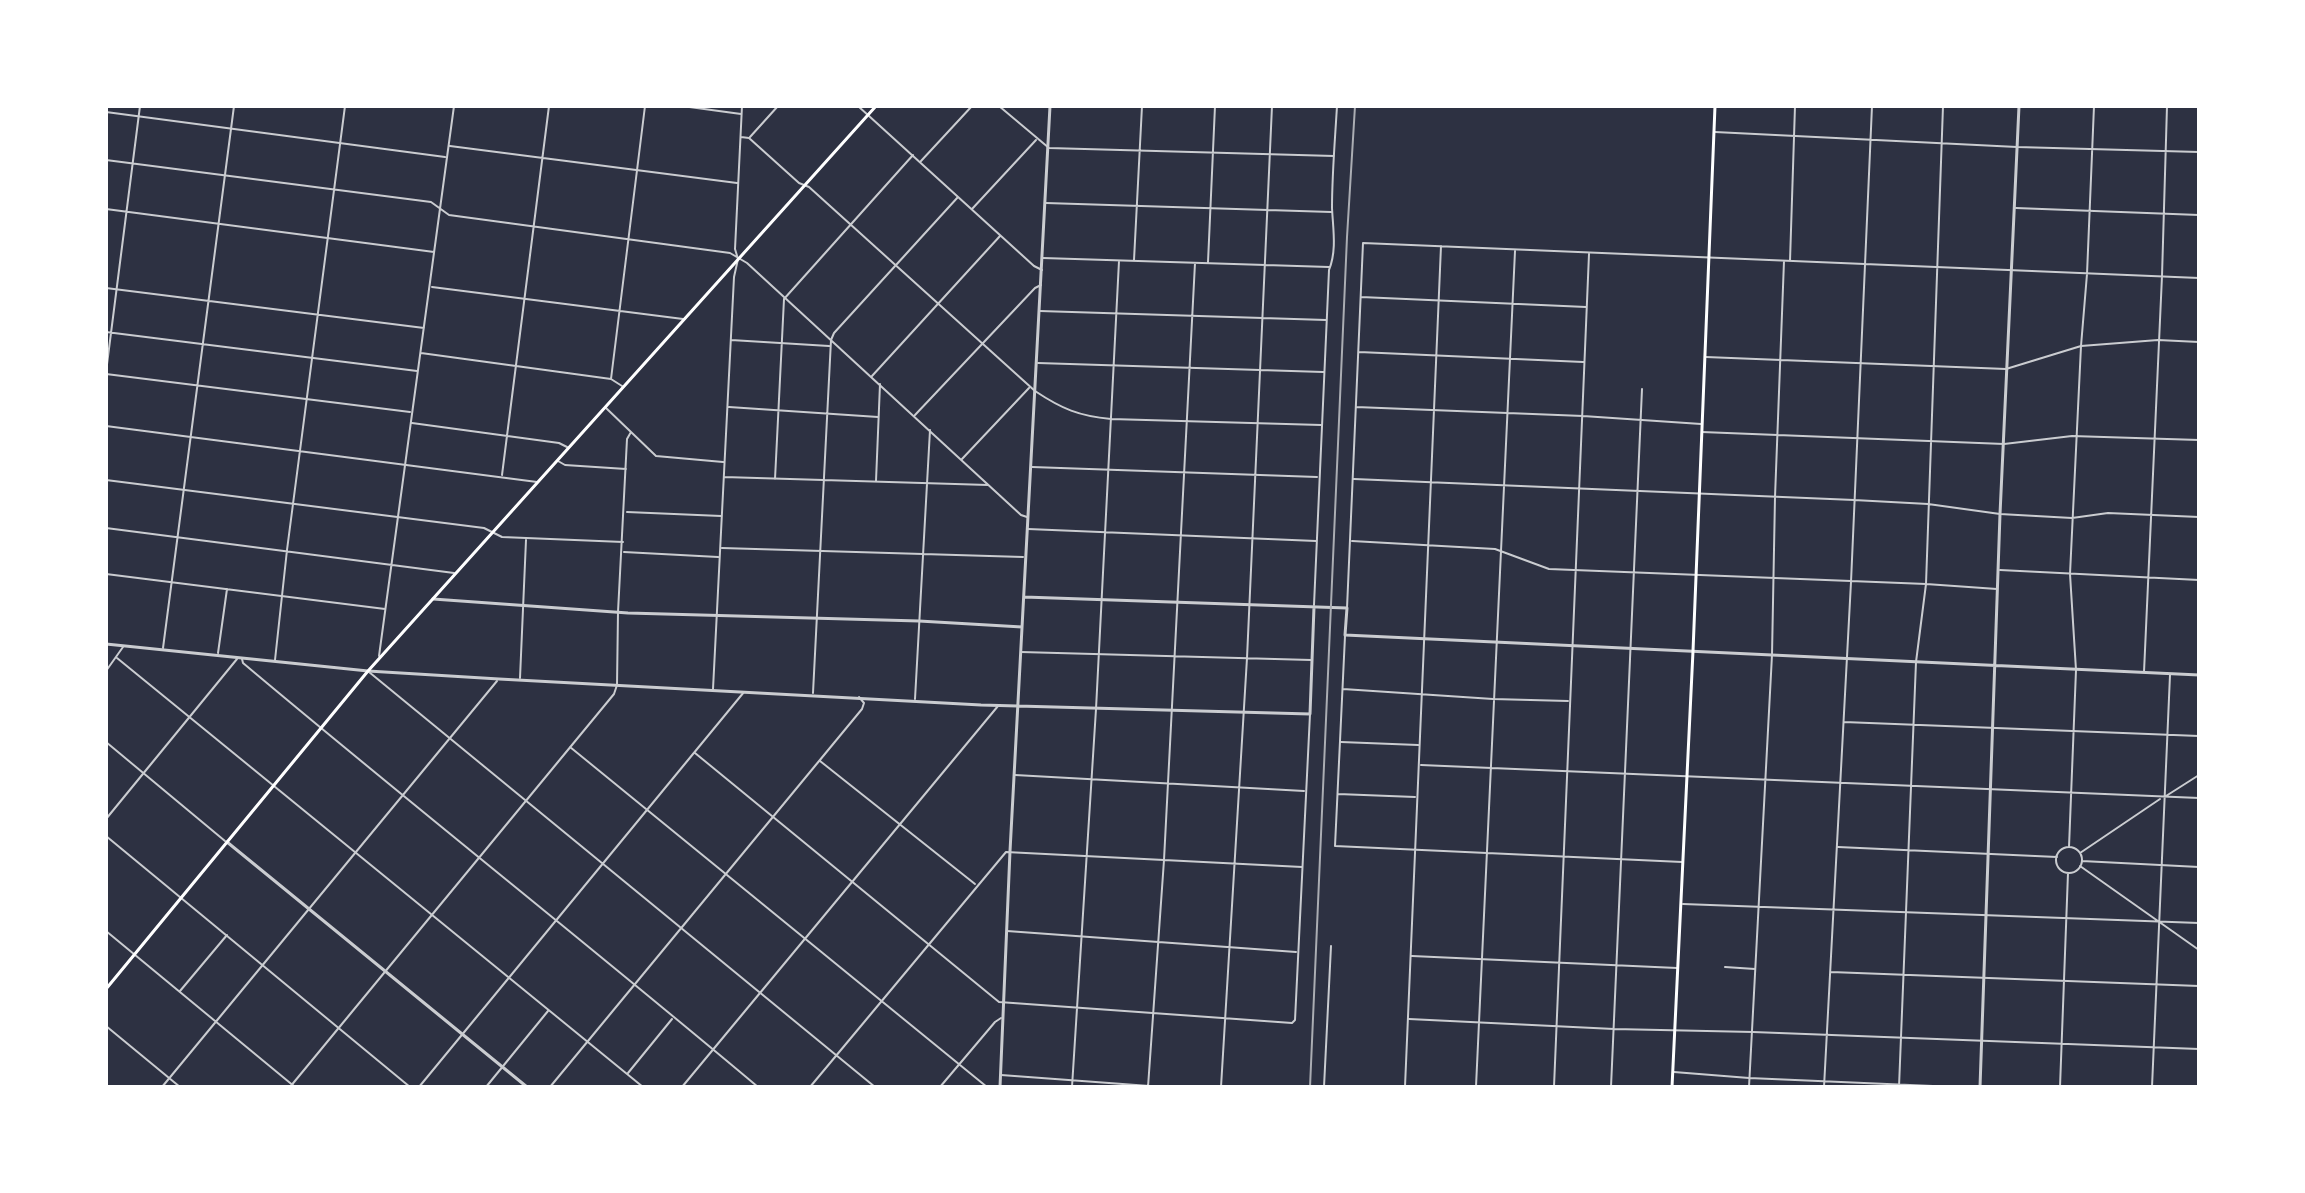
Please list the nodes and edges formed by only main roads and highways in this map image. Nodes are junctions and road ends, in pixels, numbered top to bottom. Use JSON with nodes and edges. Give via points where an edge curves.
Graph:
{"nodes":[{"id":1,"x":876,"y":106,"type":"edge"},
{"id":2,"x":1715,"y":106,"type":"edge"},
{"id":3,"x":106,"y":989,"type":"edge"},
{"id":4,"x":1672,"y":1087,"type":"edge"}],
"edges":[{"from":1,"to":3,"type":"main road","via":[[368,671]]},
{"from":2,"to":4,"type":"main road"}]}
